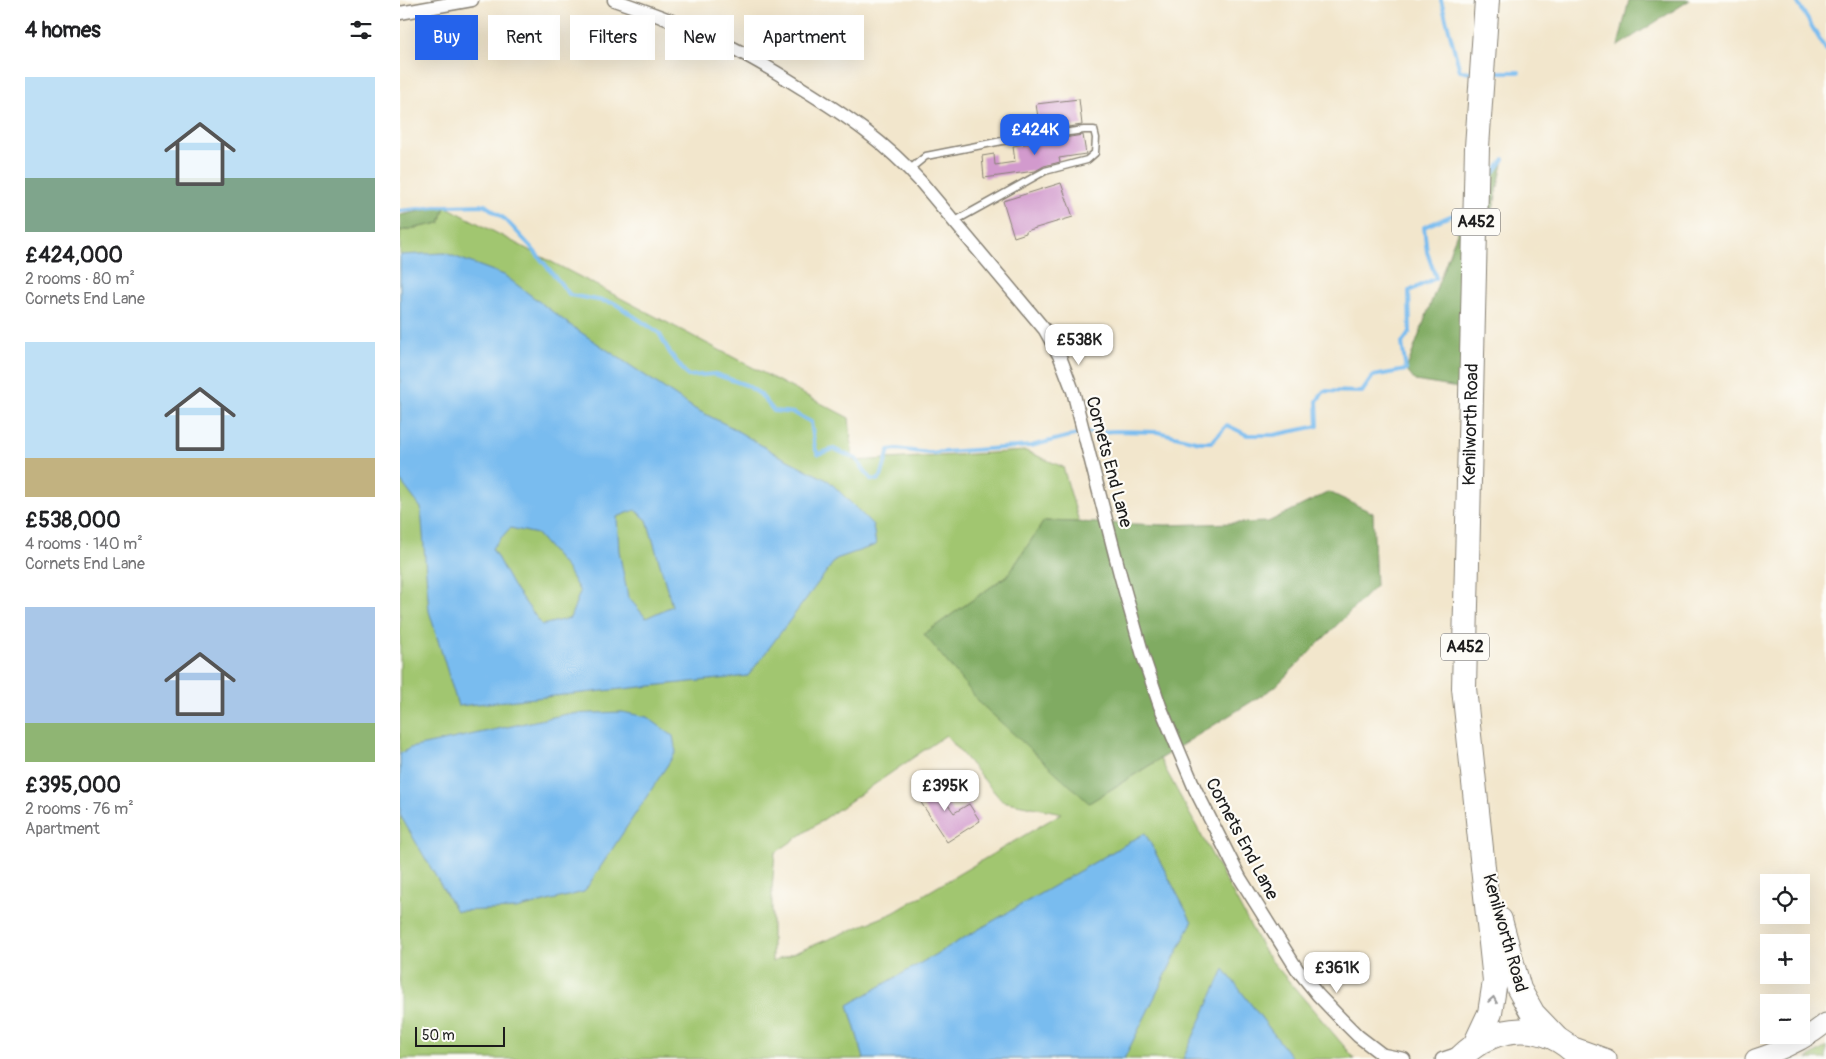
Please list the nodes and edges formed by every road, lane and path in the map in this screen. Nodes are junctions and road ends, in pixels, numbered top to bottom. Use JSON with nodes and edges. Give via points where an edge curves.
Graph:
{"nodes":[{"id":1,"x":472,"y":0,"type":"edge"},
{"id":2,"x":614,"y":0,"type":"edge"},
{"id":3,"x":1487,"y":0,"type":"edge"},
{"id":4,"x":400,"y":13,"type":"edge"},
{"id":5,"x":910,"y":170,"type":"junction"},
{"id":6,"x":955,"y":221,"type":"junction"},
{"id":7,"x":1480,"y":848,"type":"junction"},
{"id":8,"x":1825,"y":1027,"type":"edge"},
{"id":9,"x":1568,"y":1047,"type":"edge"},
{"id":10,"x":1468,"y":1051,"type":"edge"},
{"id":11,"x":1386,"y":1057,"type":"edge"},
{"id":12,"x":1404,"y":1059,"type":"edge"},
{"id":13,"x":1442,"y":1059,"type":"edge"},
{"id":14,"x":1607,"y":1059,"type":"edge"},
{"id":15,"x":1755,"y":1059,"type":"edge"}],
"edges":[{"from":1,"to":4,"type":"street"},
{"from":2,"to":5,"type":"street","name":"Cornets End Lane","via":[[697,32],[760,62],[859,124]]},
{"from":3,"to":7,"type":"highway","name":"Kenilworth Road","number":"A452","via":[[1477,147],[1464,688]]},
{"from":5,"to":6,"type":"street","name":"Cornets End Lane"},
{"from":5,"to":6,"type":"lane","via":[[926,156],[1002,141],[1094,130],[1095,153],[1087,160],[1045,170]]},
{"from":6,"to":11,"type":"street","name":"Cornets End Lane","via":[[1032,313],[1060,357],[1081,421],[1144,659],[1179,754],[1216,834],[1297,969],[1358,1036]]},
{"from":7,"to":9,"type":"highway","name":"Kenilworth Road","number":"A452","via":[[1519,989],[1533,1014]]},
{"from":10,"to":7,"type":"highway","name":"Kenilworth Road","number":"A452","one_way":true,"via":[[1490,1013],[1495,981]]},
{"from":8,"to":15,"type":"main road"},
{"from":9,"to":10,"type":"highway","via":[[1529,1031],[1515,1031],[1492,1036]]},
{"from":9,"to":14,"type":"main road"},
{"from":10,"to":13,"type":"street"},
{"from":11,"to":12,"type":"street","name":"Cornets End Lane"}]}
